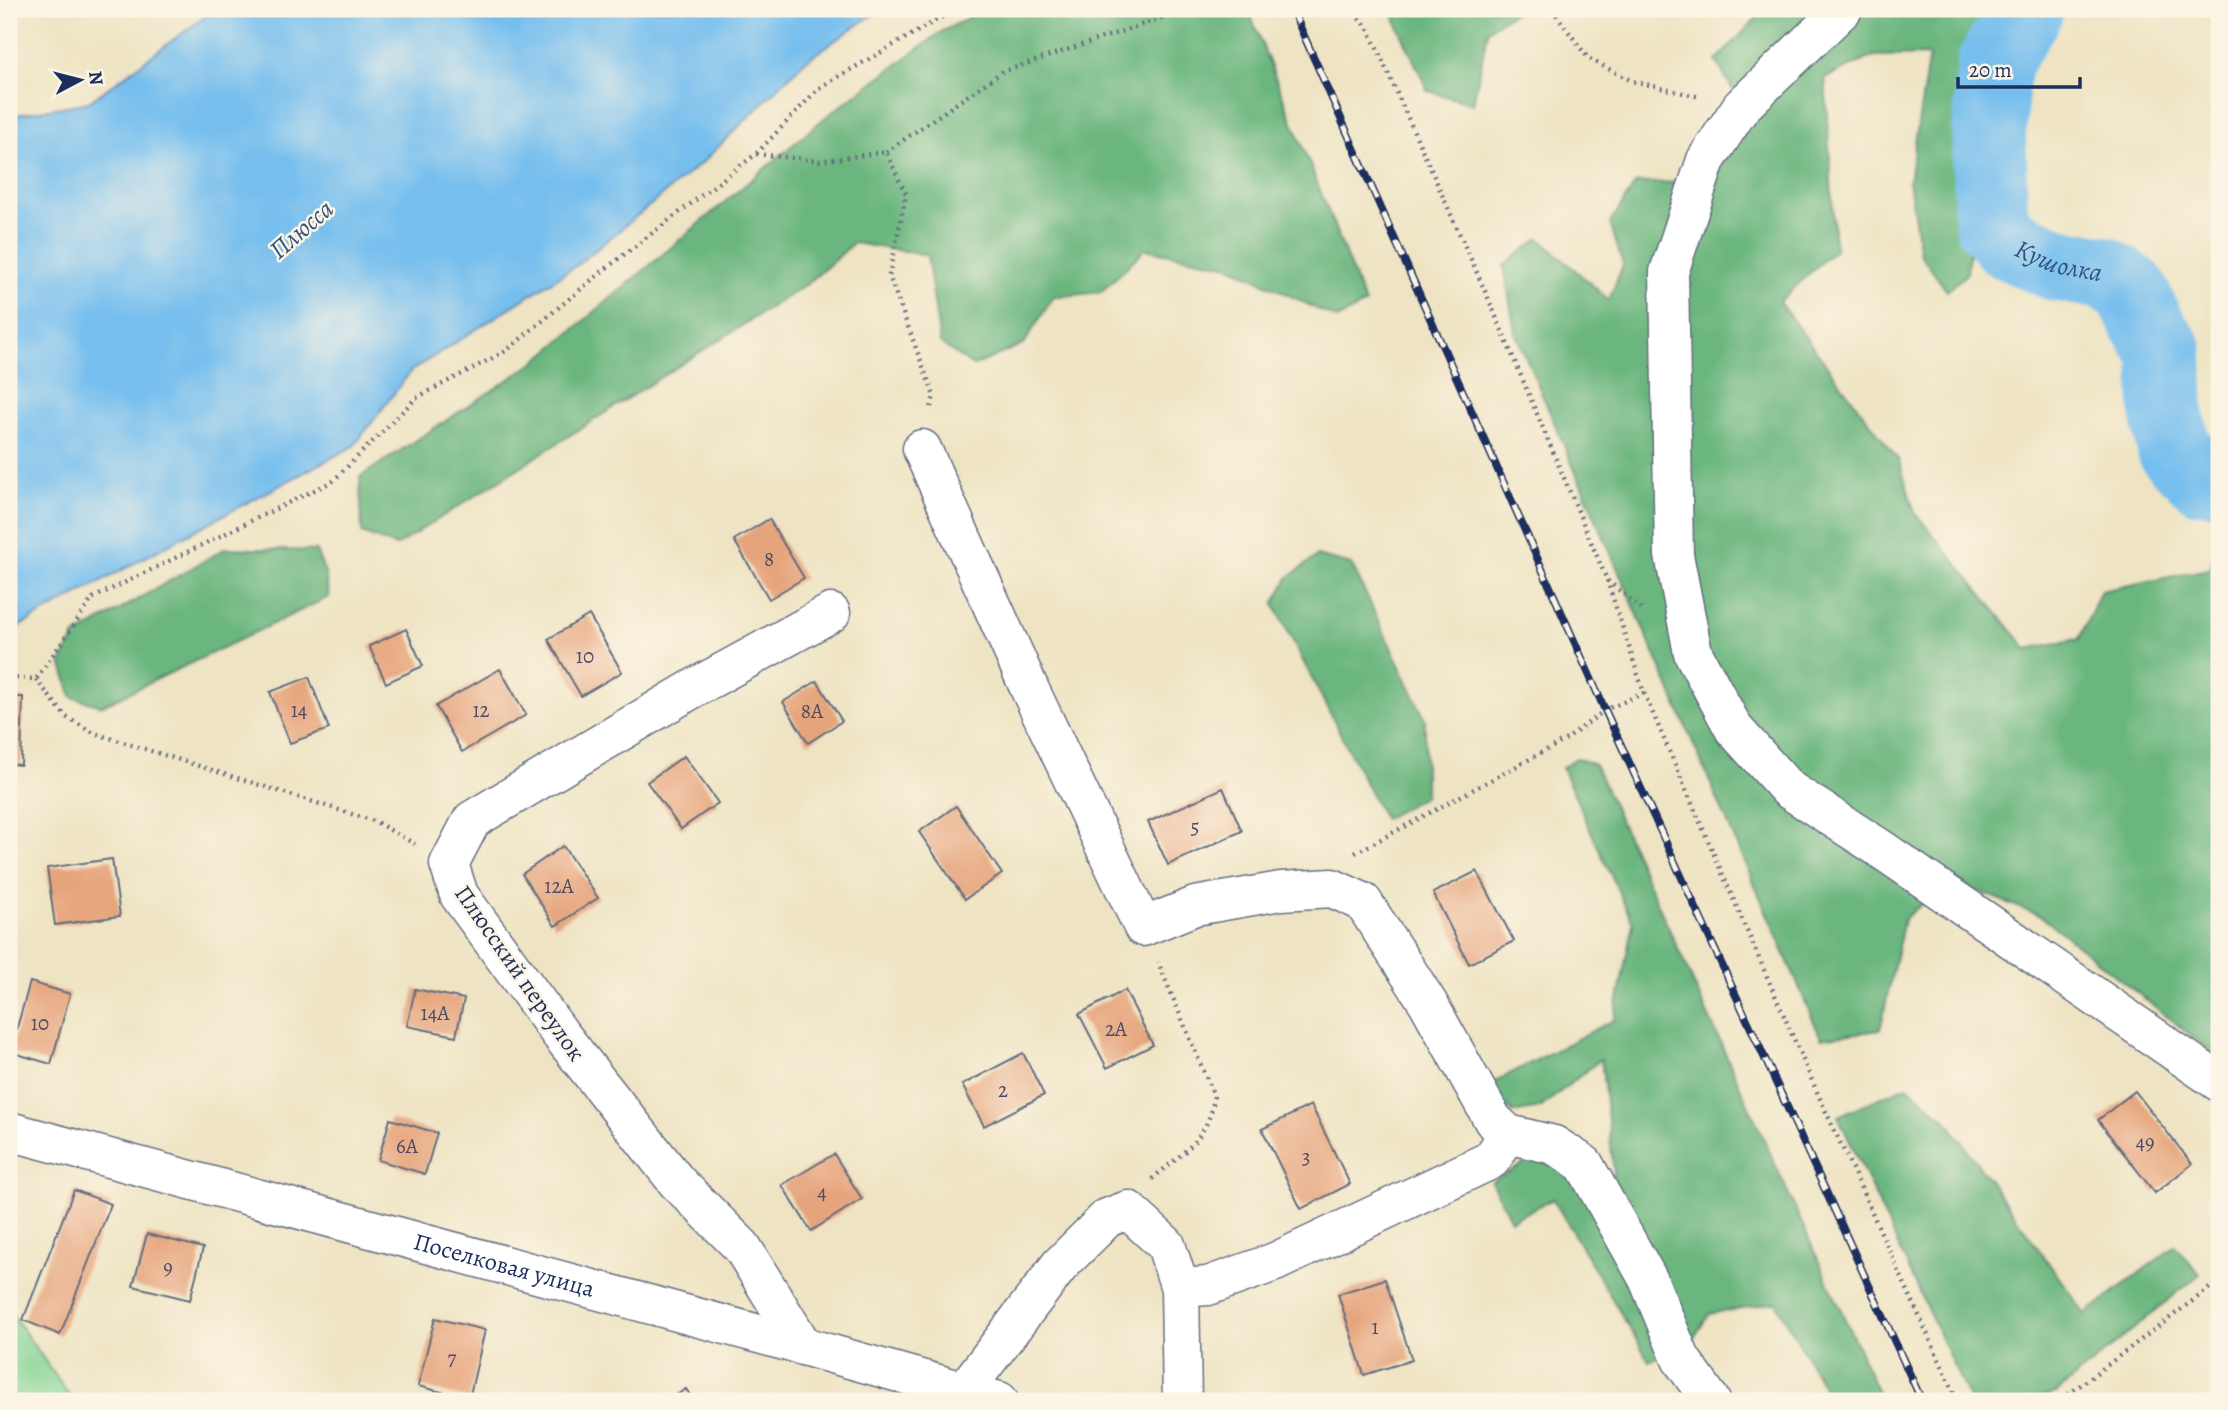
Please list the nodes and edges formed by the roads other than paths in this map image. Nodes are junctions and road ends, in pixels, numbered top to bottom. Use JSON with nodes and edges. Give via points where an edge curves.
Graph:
{"nodes":[{"id":1,"x":1843,"y":9,"type":"edge"},
{"id":2,"x":922,"y":449,"type":"road end"},
{"id":3,"x":831,"y":613,"type":"dead end"},
{"id":4,"x":2219,"y":1082,"type":"edge"},
{"id":5,"x":9,"y":1131,"type":"edge"},
{"id":6,"x":1508,"y":1134,"type":"junction"},
{"id":7,"x":1180,"y":1288,"type":"junction"},
{"id":8,"x":803,"y":1346,"type":"junction"},
{"id":9,"x":982,"y":1396,"type":"edge"},
{"id":10,"x":1182,"y":1401,"type":"edge"},
{"id":11,"x":1711,"y":1401,"type":"edge"}],
"edges":[{"from":1,"to":4,"type":"street","via":[[1741,107],[1706,160],[1669,272],[1674,555],[1693,653],[1734,729],[1788,789]]},
{"from":2,"to":6,"type":"street","via":[[1143,927],[1195,906],[1281,891],[1332,888],[1363,902],[1428,1003],[1493,1120]]},
{"from":3,"to":8,"type":"street","name":"Плюсский переулок","via":[[472,820],[449,864],[458,895],[677,1182],[742,1247]]},
{"from":5,"to":8,"type":"street","name":"Поселковая улица"},
{"from":6,"to":7,"type":"street","via":[[1491,1160],[1287,1256],[1208,1286]]},
{"from":6,"to":11,"type":"street","via":[[1554,1145],[1584,1164],[1648,1279],[1681,1359]]},
{"from":7,"to":9,"type":"street","via":[[1166,1245],[1128,1210],[1107,1217],[1060,1265]]},
{"from":7,"to":10,"type":"street"},
{"from":8,"to":9,"type":"street","name":"Поселковая улица"}]}
